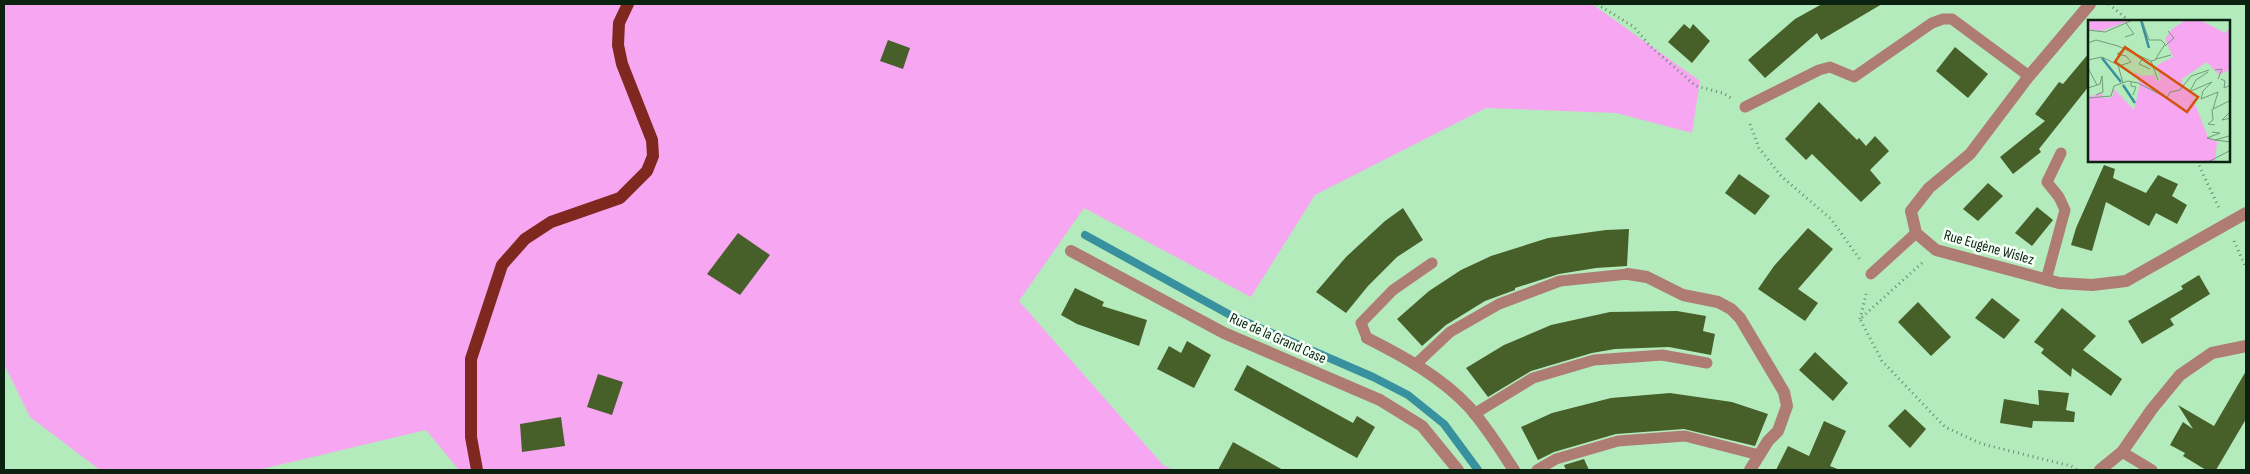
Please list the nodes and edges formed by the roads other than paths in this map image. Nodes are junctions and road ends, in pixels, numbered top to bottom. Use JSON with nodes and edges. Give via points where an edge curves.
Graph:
{"nodes":[{"id":1,"x":628,"y":4,"type":"edge"},
{"id":2,"x":2090,"y":4,"type":"edge"},
{"id":3,"x":2029,"y":76,"type":"junction"},
{"id":4,"x":1745,"y":107,"type":"road end"},
{"id":5,"x":2060,"y":153,"type":"dead end"},
{"id":6,"x":2246,"y":213,"type":"edge"},
{"id":7,"x":1916,"y":232,"type":"junction"},
{"id":8,"x":1071,"y":251,"type":"dead end"},
{"id":9,"x":1432,"y":262,"type":"dead end"},
{"id":10,"x":1628,"y":274,"type":"joint"},
{"id":11,"x":1871,"y":274,"type":"road end"},
{"id":12,"x":2046,"y":280,"type":"junction"},
{"id":13,"x":1367,"y":338,"type":"joint"},
{"id":14,"x":2246,"y":346,"type":"edge"},
{"id":15,"x":1707,"y":363,"type":"dead end"},
{"id":16,"x":1415,"y":364,"type":"junction"},
{"id":17,"x":1474,"y":414,"type":"junction"},
{"id":18,"x":2122,"y":452,"type":"junction"},
{"id":19,"x":1759,"y":455,"type":"junction"},
{"id":20,"x":477,"y":470,"type":"edge"},
{"id":21,"x":1458,"y":470,"type":"edge"},
{"id":22,"x":1514,"y":470,"type":"edge"},
{"id":23,"x":1537,"y":470,"type":"edge"},
{"id":24,"x":1750,"y":470,"type":"edge"},
{"id":25,"x":2100,"y":470,"type":"edge"},
{"id":26,"x":2152,"y":470,"type":"edge"}],
"edges":[{"from":1,"to":20,"type":"main road","via":[[619,23],[618,45],[622,64],[652,140],[653,156],[647,171],[620,198],[552,222],[525,239],[502,265],[471,359],[471,437]]},
{"from":2,"to":3,"type":"street"},
{"from":3,"to":4,"type":"lane","via":[[1952,19],[1943,19],[1932,23],[1854,77],[1830,67],[1819,70]]},
{"from":3,"to":7,"type":"street","via":[[1970,154],[1929,188],[1911,211]]},
{"from":5,"to":12,"type":"lane","via":[[2046,182],[2065,210]]},
{"from":6,"to":12,"type":"street","name":"Rue Eugène Wislez","via":[[2126,281],[2092,285],[2059,284]]},
{"from":7,"to":11,"type":"lane"},
{"from":7,"to":12,"type":"street","name":"Rue Eugène Wislez","via":[[1936,250]]},
{"from":8,"to":21,"type":"street","name":"Rue de la Grand Case","via":[[1224,333],[1380,400],[1422,426]]},
{"from":9,"to":13,"type":"lane","via":[[1393,290],[1361,324]]},
{"from":10,"to":16,"type":"lane","via":[[1560,281],[1499,304],[1450,332]]},
{"from":10,"to":19,"type":"street","via":[[1647,277],[1683,295],[1718,302],[1740,318],[1784,392],[1787,406],[1778,431]]},
{"from":13,"to":16,"type":"street"},
{"from":14,"to":18,"type":"street","via":[[2212,353],[2180,375]]},
{"from":15,"to":17,"type":"lane","via":[[1662,355],[1594,360],[1533,378]]},
{"from":16,"to":17,"type":"street","via":[[1434,376]]},
{"from":17,"to":22,"type":"street"},
{"from":18,"to":25,"type":"street"},
{"from":18,"to":26,"type":"lane"},
{"from":19,"to":23,"type":"lane","via":[[1685,436],[1618,441],[1556,459]]},
{"from":19,"to":24,"type":"street"}]}
